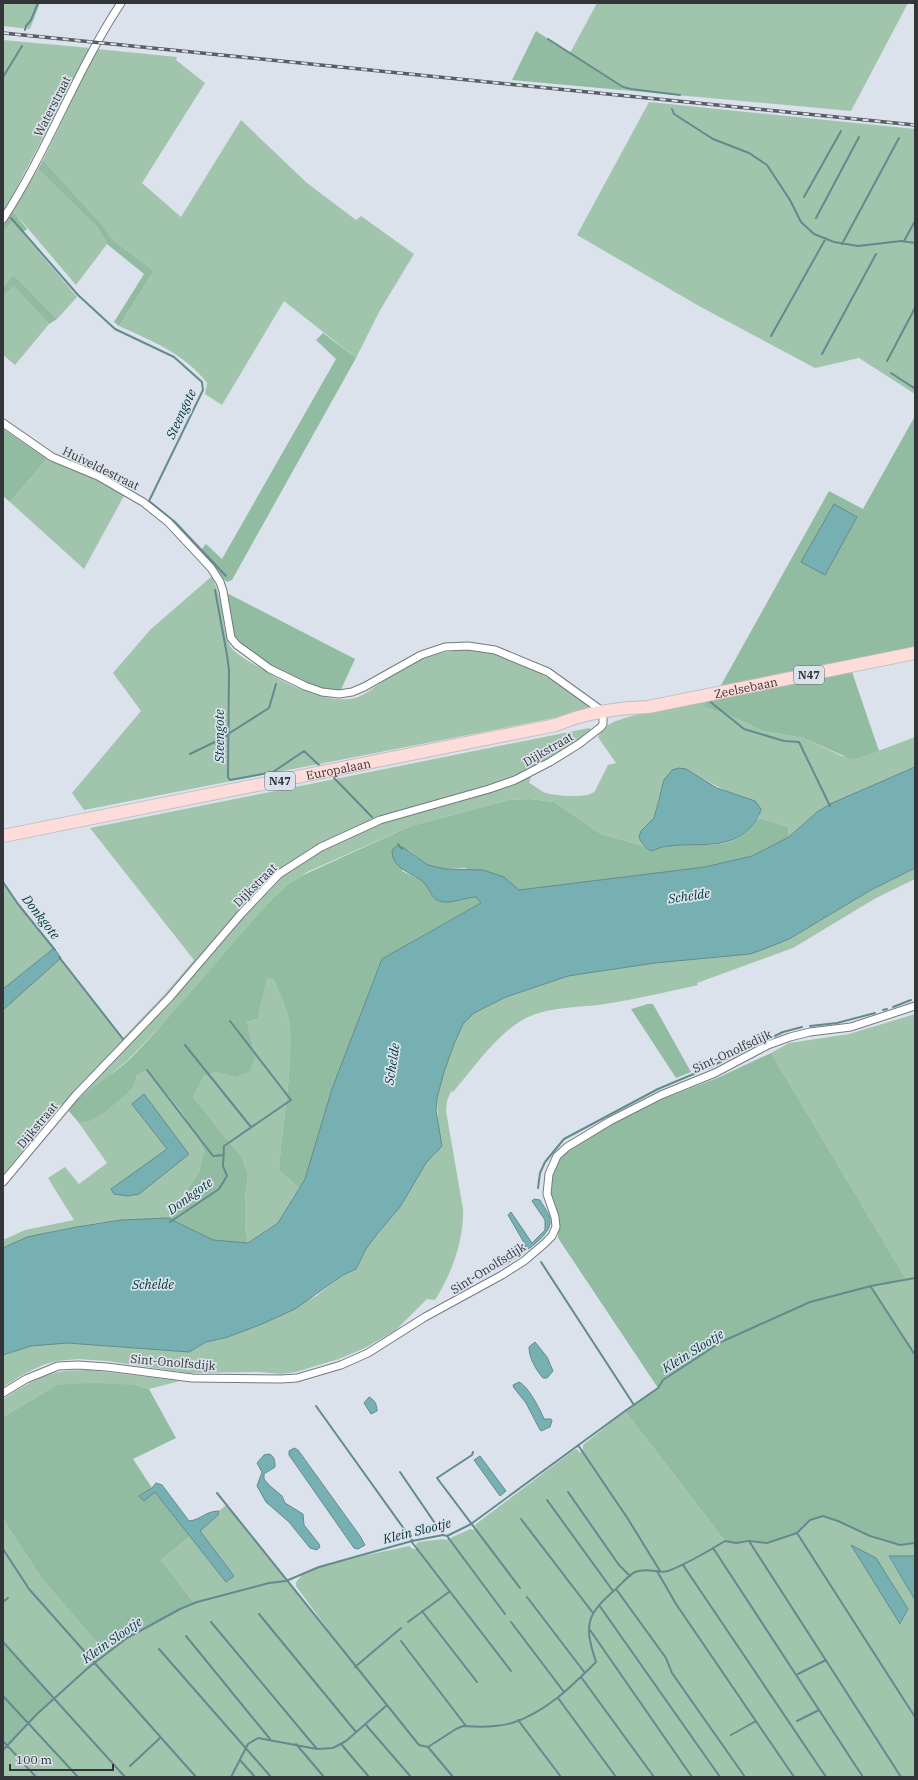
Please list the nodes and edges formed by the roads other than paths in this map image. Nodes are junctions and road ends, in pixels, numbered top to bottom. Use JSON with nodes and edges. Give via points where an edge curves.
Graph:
{"nodes":[{"id":1,"x":121,"y":3,"type":"edge"},
{"id":2,"x":3,"y":219,"type":"edge"},
{"id":3,"x":3,"y":423,"type":"edge"},
{"id":4,"x":915,"y":653,"type":"edge"},
{"id":5,"x":602,"y":716,"type":"junction"},
{"id":6,"x":556,"y":725,"type":"joint"},
{"id":7,"x":3,"y":836,"type":"edge"},
{"id":8,"x":915,"y":1006,"type":"edge"},
{"id":9,"x":3,"y":1182,"type":"edge"},
{"id":10,"x":3,"y":1394,"type":"edge"}],
"edges":[{"from":1,"to":2,"type":"street","name":"Waterstraat","via":[[101,35],[24,186]]},
{"from":3,"to":5,"type":"street","name":"Huiveldestraat","via":[[52,457],[98,476],[143,502],[168,522],[211,568],[220,582],[231,638],[270,668],[305,686],[322,692],[352,692],[422,655],[445,647],[468,646],[495,650],[548,672],[598,708]]},
{"from":4,"to":5,"type":"main road","name":"Zeelsebaan","number":"N47","via":[[648,707],[626,715]]},
{"from":5,"to":6,"type":"main road","name":"Zeelsebaan","number":"N47","via":[[565,726]]},
{"from":5,"to":9,"type":"street","name":"Dijkstraat","via":[[601,727],[580,744],[515,780],[380,820],[321,847],[279,874],[246,908],[170,997],[76,1095]]},
{"from":6,"to":7,"type":"main road","name":"Europalaan","number":"N47"},
{"from":8,"to":10,"type":"street","name":"Sint-Onolfsdijk","via":[[851,1027],[810,1032],[768,1045],[715,1073],[661,1095],[567,1147],[557,1156],[546,1185],[556,1227],[544,1244],[502,1275],[424,1317],[368,1353],[347,1362],[313,1374],[282,1379],[192,1378],[107,1367],[58,1366],[26,1379]]}]}
